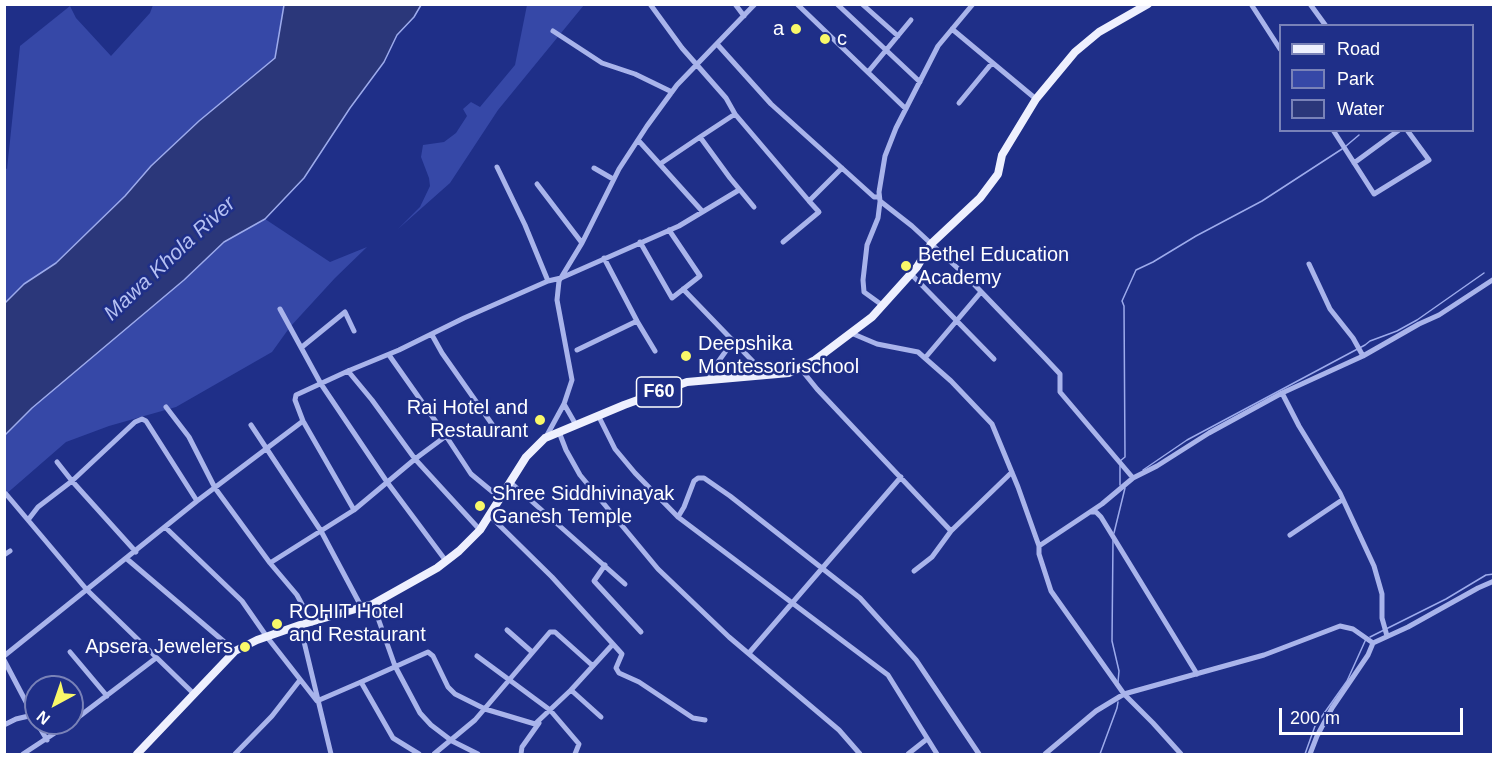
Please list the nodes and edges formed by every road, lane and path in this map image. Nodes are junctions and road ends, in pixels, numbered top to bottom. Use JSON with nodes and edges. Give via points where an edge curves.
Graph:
{"nodes":[{"id":1,"x":650,"y":4,"type":"edge"},
{"id":2,"x":735,"y":4,"type":"edge"},
{"id":3,"x":755,"y":4,"type":"edge"},
{"id":4,"x":796,"y":4,"type":"edge"},
{"id":5,"x":837,"y":4,"type":"edge"},
{"id":6,"x":862,"y":4,"type":"edge"},
{"id":7,"x":973,"y":4,"type":"edge"},
{"id":8,"x":1148,"y":4,"type":"edge"},
{"id":9,"x":1251,"y":4,"type":"edge"},
{"id":10,"x":1310,"y":4,"type":"edge"},
{"id":11,"x":744,"y":16,"type":"junction"},
{"id":12,"x":911,"y":20,"type":"dead end"},
{"id":13,"x":1325,"y":24,"type":"edge"},
{"id":14,"x":952,"y":29,"type":"junction"},
{"id":15,"x":553,"y":31,"type":"dead end"},
{"id":16,"x":898,"y":36,"type":"junction"},
{"id":17,"x":717,"y":44,"type":"junction"},
{"id":18,"x":1279,"y":47,"type":"edge"},
{"id":19,"x":886,"y":50,"type":"junction"},
{"id":20,"x":992,"y":63,"type":"junction"},
{"id":21,"x":697,"y":65,"type":"junction"},
{"id":22,"x":868,"y":72,"type":"junction"},
{"id":23,"x":920,"y":82,"type":"junction"},
{"id":24,"x":672,"y":92,"type":"junction"},
{"id":25,"x":1036,"y":99,"type":"junction"},
{"id":26,"x":959,"y":103,"type":"dead end"},
{"id":27,"x":906,"y":109,"type":"junction"},
{"id":28,"x":735,"y":114,"type":"junction"},
{"id":29,"x":1334,"y":132,"type":"edge"},
{"id":30,"x":1396,"y":132,"type":"edge"},
{"id":31,"x":1408,"y":132,"type":"edge"},
{"id":32,"x":700,"y":137,"type":"junction"},
{"id":33,"x":638,"y":140,"type":"junction"},
{"id":34,"x":1354,"y":163,"type":"junction"},
{"id":35,"x":660,"y":164,"type":"junction"},
{"id":36,"x":497,"y":167,"type":"dead end"},
{"id":37,"x":594,"y":168,"type":"dead end"},
{"id":38,"x":842,"y":168,"type":"junction"},
{"id":39,"x":614,"y":179,"type":"junction"},
{"id":40,"x":537,"y":184,"type":"dead end"},
{"id":41,"x":739,"y":190,"type":"junction"},
{"id":42,"x":880,"y":199,"type":"junction"},
{"id":43,"x":809,"y":201,"type":"junction"},
{"id":44,"x":754,"y":207,"type":"dead end"},
{"id":45,"x":702,"y":211,"type":"junction"},
{"id":46,"x":669,"y":230,"type":"junction"},
{"id":47,"x":640,"y":242,"type":"junction"},
{"id":48,"x":783,"y":242,"type":"dead end"},
{"id":49,"x":582,"y":243,"type":"junction"},
{"id":50,"x":931,"y":244,"type":"junction"},
{"id":51,"x":604,"y":258,"type":"junction"},
{"id":52,"x":1309,"y":264,"type":"dead end"},
{"id":53,"x":910,"y":274,"type":"junction"},
{"id":54,"x":561,"y":278,"type":"junction"},
{"id":55,"x":1494,"y":279,"type":"edge"},
{"id":56,"x":548,"y":281,"type":"junction"},
{"id":57,"x":683,"y":290,"type":"junction"},
{"id":58,"x":981,"y":292,"type":"junction"},
{"id":59,"x":882,"y":305,"type":"junction"},
{"id":60,"x":280,"y":309,"type":"dead end"},
{"id":61,"x":637,"y":321,"type":"junction"},
{"id":62,"x":958,"y":321,"type":"junction"},
{"id":63,"x":354,"y":331,"type":"dead end"},
{"id":64,"x":849,"y":332,"type":"junction"},
{"id":65,"x":432,"y":335,"type":"junction"},
{"id":66,"x":734,"y":342,"type":"junction"},
{"id":67,"x":302,"y":347,"type":"junction"},
{"id":68,"x":577,"y":350,"type":"dead end"},
{"id":69,"x":655,"y":351,"type":"dead end"},
{"id":70,"x":389,"y":355,"type":"junction"},
{"id":71,"x":1363,"y":356,"type":"junction"},
{"id":72,"x":925,"y":358,"type":"junction"},
{"id":73,"x":994,"y":358,"type":"dead end"},
{"id":74,"x":800,"y":368,"type":"junction"},
{"id":75,"x":348,"y":371,"type":"junction"},
{"id":76,"x":767,"y":376,"type":"junction"},
{"id":77,"x":709,"y":380,"type":"junction"},
{"id":78,"x":321,"y":384,"type":"junction"},
{"id":79,"x":1282,"y":393,"type":"junction"},
{"id":80,"x":564,"y":404,"type":"junction"},
{"id":81,"x":166,"y":407,"type":"dead end"},
{"id":82,"x":598,"y":415,"type":"junction"},
{"id":83,"x":303,"y":421,"type":"junction"},
{"id":84,"x":251,"y":425,"type":"dead end"},
{"id":85,"x":576,"y":425,"type":"junction"},
{"id":86,"x":494,"y":428,"type":"dead end"},
{"id":87,"x":559,"y":432,"type":"junction"},
{"id":88,"x":446,"y":436,"type":"junction"},
{"id":89,"x":545,"y":438,"type":"junction"},
{"id":90,"x":266,"y":450,"type":"junction"},
{"id":91,"x":415,"y":459,"type":"junction"},
{"id":92,"x":57,"y":462,"type":"dead end"},
{"id":93,"x":1012,"y":472,"type":"junction"},
{"id":94,"x":901,"y":477,"type":"junction"},
{"id":95,"x":1133,"y":478,"type":"junction"},
{"id":96,"x":72,"y":481,"type":"junction"},
{"id":97,"x":387,"y":482,"type":"junction"},
{"id":98,"x":510,"y":482,"type":"junction"},
{"id":99,"x":215,"y":488,"type":"junction"},
{"id":100,"x":6,"y":494,"type":"edge"},
{"id":101,"x":500,"y":498,"type":"junction"},
{"id":102,"x":1342,"y":500,"type":"junction"},
{"id":103,"x":197,"y":501,"type":"junction"},
{"id":104,"x":1101,"y":506,"type":"junction"},
{"id":105,"x":354,"y":510,"type":"junction"},
{"id":106,"x":1090,"y":512,"type":"junction"},
{"id":107,"x":1100,"y":515,"type":"junction"},
{"id":108,"x":490,"y":516,"type":"junction"},
{"id":109,"x":678,"y":517,"type":"junction"},
{"id":110,"x":28,"y":520,"type":"junction"},
{"id":111,"x":165,"y":528,"type":"junction"},
{"id":112,"x":480,"y":530,"type":"junction"},
{"id":113,"x":321,"y":531,"type":"junction"},
{"id":114,"x":951,"y":531,"type":"junction"},
{"id":115,"x":1290,"y":535,"type":"dead end"},
{"id":116,"x":1039,"y":546,"type":"junction"},
{"id":117,"x":10,"y":551,"type":"dead end"},
{"id":118,"x":136,"y":552,"type":"junction"},
{"id":119,"x":4,"y":555,"type":"edge"},
{"id":120,"x":127,"y":559,"type":"junction"},
{"id":121,"x":446,"y":561,"type":"junction"},
{"id":122,"x":270,"y":563,"type":"junction"},
{"id":123,"x":605,"y":565,"type":"junction"},
{"id":124,"x":821,"y":568,"type":"junction"},
{"id":125,"x":914,"y":571,"type":"dead end"},
{"id":126,"x":1494,"y":581,"type":"edge"},
{"id":127,"x":625,"y":584,"type":"dead end"},
{"id":128,"x":87,"y":590,"type":"junction"},
{"id":129,"x":792,"y":602,"type":"junction"},
{"id":130,"x":373,"y":604,"type":"junction"},
{"id":131,"x":362,"y":608,"type":"junction"},
{"id":132,"x":312,"y":622,"type":"junction"},
{"id":133,"x":300,"y":626,"type":"junction"},
{"id":134,"x":507,"y":630,"type":"dead end"},
{"id":135,"x":641,"y":632,"type":"dead end"},
{"id":136,"x":1387,"y":636,"type":"junction"},
{"id":137,"x":267,"y":637,"type":"junction"},
{"id":138,"x":1372,"y":643,"type":"junction"},
{"id":139,"x":613,"y":644,"type":"junction"},
{"id":140,"x":235,"y":651,"type":"junction"},
{"id":141,"x":70,"y":652,"type":"dead end"},
{"id":142,"x":532,"y":652,"type":"junction"},
{"id":143,"x":749,"y":653,"type":"junction"},
{"id":144,"x":477,"y":656,"type":"dead end"},
{"id":145,"x":4,"y":658,"type":"edge"},
{"id":146,"x":156,"y":658,"type":"junction"},
{"id":147,"x":395,"y":666,"type":"junction"},
{"id":148,"x":593,"y":666,"type":"junction"},
{"id":149,"x":1197,"y":674,"type":"junction"},
{"id":150,"x":509,"y":678,"type":"junction"},
{"id":151,"x":300,"y":680,"type":"junction"},
{"id":152,"x":361,"y":682,"type":"junction"},
{"id":153,"x":571,"y":690,"type":"junction"},
{"id":154,"x":193,"y":693,"type":"junction"},
{"id":155,"x":1124,"y":694,"type":"junction"},
{"id":156,"x":107,"y":696,"type":"junction"},
{"id":157,"x":24,"y":698,"type":"edge"},
{"id":158,"x":317,"y":701,"type":"junction"},
{"id":159,"x":485,"y":709,"type":"junction"},
{"id":160,"x":550,"y":710,"type":"junction"},
{"id":161,"x":84,"y":713,"type":"edge"},
{"id":162,"x":544,"y":717,"type":"junction"},
{"id":163,"x":601,"y":717,"type":"dead end"},
{"id":164,"x":24,"y":719,"type":"edge"},
{"id":165,"x":705,"y":720,"type":"dead end"},
{"id":166,"x":4,"y":724,"type":"edge"},
{"id":167,"x":44,"y":735,"type":"edge"},
{"id":168,"x":54,"y":735,"type":"edge"},
{"id":169,"x":927,"y":739,"type":"junction"},
{"id":170,"x":47,"y":740,"type":"junction"},
{"id":171,"x":452,"y":741,"type":"junction"},
{"id":172,"x":23,"y":754,"type":"edge"},
{"id":173,"x":137,"y":754,"type":"edge"},
{"id":174,"x":235,"y":754,"type":"edge"},
{"id":175,"x":331,"y":754,"type":"edge"},
{"id":176,"x":419,"y":754,"type":"edge"},
{"id":177,"x":434,"y":754,"type":"edge"},
{"id":178,"x":478,"y":754,"type":"edge"},
{"id":179,"x":521,"y":754,"type":"edge"},
{"id":180,"x":575,"y":754,"type":"edge"},
{"id":181,"x":860,"y":754,"type":"edge"},
{"id":182,"x":908,"y":754,"type":"edge"},
{"id":183,"x":937,"y":754,"type":"edge"},
{"id":184,"x":979,"y":754,"type":"edge"},
{"id":185,"x":1045,"y":754,"type":"edge"},
{"id":186,"x":1180,"y":754,"type":"edge"},
{"id":187,"x":1310,"y":754,"type":"edge"}],
"edges":[{"from":1,"to":21,"type":"street"},
{"from":2,"to":11,"type":"street"},
{"from":3,"to":11,"type":"street"},
{"from":4,"to":22,"type":"street"},
{"from":5,"to":19,"type":"street"},
{"from":6,"to":16,"type":"street"},
{"from":7,"to":14,"type":"street"},
{"from":8,"to":25,"type":"main road","number":"F60","via":[[1099,32],[1075,52]]},
{"from":9,"to":18,"type":"street"},
{"from":10,"to":13,"type":"street"},
{"from":11,"to":17,"type":"street"},
{"from":12,"to":16,"type":"street"},
{"from":14,"to":20,"type":"street"},
{"from":14,"to":23,"type":"street"},
{"from":15,"to":24,"type":"street","via":[[602,63]]},
{"from":16,"to":19,"type":"street"},
{"from":17,"to":21,"type":"street"},
{"from":17,"to":38,"type":"street","via":[[771,104]]},
{"from":19,"to":22,"type":"street"},
{"from":19,"to":23,"type":"street"},
{"from":20,"to":25,"type":"street"},
{"from":20,"to":26,"type":"street"},
{"from":21,"to":24,"type":"street"},
{"from":21,"to":28,"type":"street"},
{"from":22,"to":27,"type":"street"},
{"from":23,"to":27,"type":"street"},
{"from":24,"to":33,"type":"street"},
{"from":25,"to":50,"type":"main road","number":"F60","via":[[1002,156],[998,174],[989,187]]},
{"from":27,"to":42,"type":"street","via":[[888,146]]},
{"from":28,"to":32,"type":"street"},
{"from":28,"to":43,"type":"street"},
{"from":29,"to":34,"type":"street"},
{"from":30,"to":34,"type":"street"},
{"from":31,"to":34,"type":"street","via":[[1429,160],[1374,194]]},
{"from":32,"to":35,"type":"street"},
{"from":32,"to":41,"type":"street"},
{"from":33,"to":35,"type":"street"},
{"from":33,"to":39,"type":"street"},
{"from":35,"to":45,"type":"street"},
{"from":36,"to":56,"type":"street"},
{"from":37,"to":39,"type":"street"},
{"from":38,"to":42,"type":"street"},
{"from":38,"to":43,"type":"street"},
{"from":39,"to":49,"type":"street"},
{"from":40,"to":49,"type":"street"},
{"from":41,"to":44,"type":"street"},
{"from":41,"to":45,"type":"street"},
{"from":42,"to":50,"type":"street"},
{"from":42,"to":59,"type":"street","via":[[878,218],[867,245],[863,280],[864,292]]},
{"from":43,"to":48,"type":"street","via":[[819,212]]},
{"from":45,"to":46,"type":"street"},
{"from":46,"to":47,"type":"street"},
{"from":46,"to":57,"type":"street","via":[[700,276]]},
{"from":47,"to":51,"type":"street"},
{"from":47,"to":57,"type":"street","via":[[672,298]]},
{"from":49,"to":54,"type":"street"},
{"from":50,"to":53,"type":"main road","number":"F60"},
{"from":50,"to":58,"type":"street"},
{"from":51,"to":54,"type":"street"},
{"from":51,"to":61,"type":"street"},
{"from":52,"to":71,"type":"street","via":[[1330,309]]},
{"from":53,"to":59,"type":"main road","number":"F60"},
{"from":53,"to":62,"type":"street"},
{"from":54,"to":56,"type":"street"},
{"from":54,"to":80,"type":"street","via":[[557,300],[572,380]]},
{"from":55,"to":71,"type":"street","via":[[1439,315]]},
{"from":56,"to":65,"type":"street"},
{"from":57,"to":66,"type":"street"},
{"from":58,"to":62,"type":"street"},
{"from":58,"to":95,"type":"street","via":[[1060,374],[1060,392]]},
{"from":59,"to":64,"type":"main road","number":"F60"},
{"from":60,"to":67,"type":"street"},
{"from":61,"to":68,"type":"street"},
{"from":61,"to":69,"type":"street"},
{"from":62,"to":72,"type":"street"},
{"from":62,"to":73,"type":"street"},
{"from":63,"to":67,"type":"street","via":[[345,312]]},
{"from":64,"to":72,"type":"street","via":[[877,344],[918,352]]},
{"from":64,"to":74,"type":"main road","number":"F60"},
{"from":65,"to":70,"type":"street"},
{"from":65,"to":86,"type":"street"},
{"from":66,"to":76,"type":"street"},
{"from":66,"to":77,"type":"street"},
{"from":67,"to":78,"type":"street"},
{"from":70,"to":75,"type":"street"},
{"from":70,"to":88,"type":"street"},
{"from":71,"to":79,"type":"street"},
{"from":72,"to":93,"type":"street","via":[[992,424]]},
{"from":74,"to":76,"type":"main road","number":"F60"},
{"from":74,"to":94,"type":"street"},
{"from":75,"to":78,"type":"street"},
{"from":75,"to":91,"type":"street"},
{"from":76,"to":77,"type":"main road","number":"F60"},
{"from":77,"to":82,"type":"main road","number":"F60","via":[[687,382]]},
{"from":78,"to":83,"type":"street","via":[[296,395]]},
{"from":78,"to":97,"type":"street"},
{"from":79,"to":95,"type":"street"},
{"from":79,"to":102,"type":"street"},
{"from":80,"to":85,"type":"street"},
{"from":80,"to":89,"type":"street"},
{"from":81,"to":99,"type":"street","via":[[189,437]]},
{"from":82,"to":85,"type":"main road","number":"F60"},
{"from":82,"to":109,"type":"street","via":[[615,449]]},
{"from":83,"to":90,"type":"street"},
{"from":83,"to":105,"type":"street"},
{"from":84,"to":90,"type":"street"},
{"from":85,"to":87,"type":"main road","number":"F60"},
{"from":87,"to":89,"type":"main road","number":"F60"},
{"from":87,"to":143,"type":"street","via":[[580,475],[633,540],[658,569]]},
{"from":88,"to":91,"type":"street"},
{"from":88,"to":101,"type":"street","via":[[471,474]]},
{"from":89,"to":98,"type":"main road","number":"F60","via":[[526,457]]},
{"from":90,"to":99,"type":"street"},
{"from":90,"to":113,"type":"street"},
{"from":91,"to":97,"type":"street"},
{"from":91,"to":112,"type":"street"},
{"from":92,"to":96,"type":"street"},
{"from":93,"to":114,"type":"street"},
{"from":93,"to":116,"type":"street"},
{"from":94,"to":114,"type":"street"},
{"from":94,"to":124,"type":"street"},
{"from":95,"to":104,"type":"street"},
{"from":96,"to":103,"type":"street","via":[[142,419]]},
{"from":96,"to":110,"type":"street","via":[[38,507]]},
{"from":96,"to":118,"type":"street"},
{"from":97,"to":105,"type":"street"},
{"from":97,"to":121,"type":"street"},
{"from":98,"to":101,"type":"main road","number":"F60"},
{"from":98,"to":123,"type":"street"},
{"from":99,"to":103,"type":"street"},
{"from":99,"to":122,"type":"street"},
{"from":100,"to":110,"type":"street"},
{"from":101,"to":108,"type":"main road","number":"F60"},
{"from":102,"to":115,"type":"street"},
{"from":102,"to":136,"type":"street","via":[[1376,569]]},
{"from":103,"to":111,"type":"street"},
{"from":104,"to":106,"type":"street"},
{"from":104,"to":107,"type":"street"},
{"from":105,"to":113,"type":"street"},
{"from":106,"to":107,"type":"street"},
{"from":106,"to":116,"type":"street"},
{"from":107,"to":149,"type":"street"},
{"from":108,"to":112,"type":"main road","number":"F60"},
{"from":108,"to":139,"type":"street"},
{"from":109,"to":124,"type":"street","via":[[694,481],[704,478]]},
{"from":109,"to":129,"type":"street"},
{"from":110,"to":128,"type":"street"},
{"from":111,"to":118,"type":"street"},
{"from":111,"to":137,"type":"street","via":[[242,601]]},
{"from":112,"to":121,"type":"main road","number":"F60"},
{"from":113,"to":122,"type":"street"},
{"from":113,"to":131,"type":"street"},
{"from":114,"to":125,"type":"street","via":[[932,557]]},
{"from":116,"to":155,"type":"street","via":[[1051,591]]},
{"from":117,"to":119,"type":"street"},
{"from":118,"to":120,"type":"street"},
{"from":120,"to":128,"type":"street"},
{"from":120,"to":140,"type":"street"},
{"from":121,"to":130,"type":"main road","number":"F60"},
{"from":122,"to":132,"type":"street","via":[[297,595]]},
{"from":123,"to":127,"type":"street"},
{"from":123,"to":135,"type":"street","via":[[594,581]]},
{"from":124,"to":129,"type":"street"},
{"from":124,"to":184,"type":"street","via":[[860,598],[916,660]]},
{"from":126,"to":136,"type":"street"},
{"from":128,"to":145,"type":"street"},
{"from":128,"to":146,"type":"street"},
{"from":129,"to":143,"type":"street"},
{"from":129,"to":169,"type":"street","via":[[888,675]]},
{"from":130,"to":131,"type":"main road","number":"F60"},
{"from":130,"to":147,"type":"street"},
{"from":131,"to":132,"type":"main road","number":"F60"},
{"from":132,"to":133,"type":"main road","number":"F60"},
{"from":133,"to":137,"type":"main road","number":"F60"},
{"from":133,"to":158,"type":"street"},
{"from":134,"to":142,"type":"street"},
{"from":136,"to":138,"type":"street"},
{"from":137,"to":140,"type":"main road","number":"F60"},
{"from":137,"to":151,"type":"street"},
{"from":138,"to":149,"type":"street","via":[[1353,629],[1340,626],[1264,655]]},
{"from":138,"to":187,"type":"street","via":[[1368,656],[1332,708]]},
{"from":139,"to":148,"type":"street"},
{"from":139,"to":165,"type":"street","via":[[622,654],[615,668],[619,673],[693,718]]},
{"from":140,"to":154,"type":"main road","number":"F60"},
{"from":141,"to":156,"type":"street"},
{"from":142,"to":148,"type":"street","via":[[552,631]]},
{"from":142,"to":150,"type":"street"},
{"from":143,"to":181,"type":"street","via":[[839,730]]},
{"from":144,"to":150,"type":"street"},
{"from":145,"to":157,"type":"street"},
{"from":146,"to":154,"type":"street"},
{"from":146,"to":156,"type":"street"},
{"from":147,"to":152,"type":"street"},
{"from":147,"to":159,"type":"street","via":[[431,653],[454,694]]},
{"from":147,"to":171,"type":"street","via":[[420,713]]},
{"from":148,"to":153,"type":"street"},
{"from":149,"to":155,"type":"street"},
{"from":150,"to":159,"type":"street"},
{"from":150,"to":160,"type":"street"},
{"from":151,"to":158,"type":"street"},
{"from":151,"to":174,"type":"street"},
{"from":152,"to":158,"type":"street"},
{"from":152,"to":176,"type":"street","via":[[393,738]]},
{"from":153,"to":160,"type":"street"},
{"from":153,"to":163,"type":"street"},
{"from":154,"to":173,"type":"main road","number":"F60"},
{"from":155,"to":185,"type":"street","via":[[1096,711]]},
{"from":155,"to":186,"type":"street"},
{"from":156,"to":161,"type":"street"},
{"from":158,"to":175,"type":"street"},
{"from":159,"to":162,"type":"street","via":[[532,724]]},
{"from":159,"to":171,"type":"street"},
{"from":160,"to":162,"type":"street"},
{"from":160,"to":180,"type":"street","via":[[579,744]]},
{"from":162,"to":179,"type":"street","via":[[526,740]]},
{"from":164,"to":166,"type":"street"},
{"from":167,"to":170,"type":"street"},
{"from":168,"to":170,"type":"street"},
{"from":169,"to":182,"type":"street"},
{"from":169,"to":183,"type":"street"},
{"from":170,"to":172,"type":"street"},
{"from":171,"to":177,"type":"street"},
{"from":171,"to":178,"type":"street"}]}
